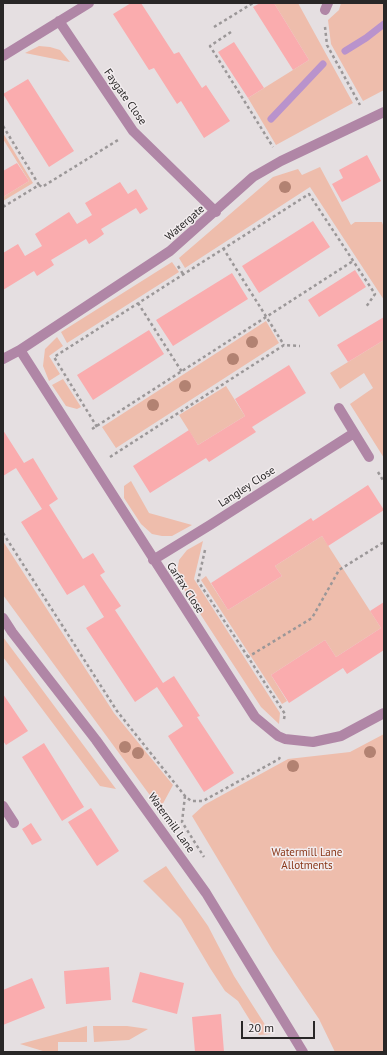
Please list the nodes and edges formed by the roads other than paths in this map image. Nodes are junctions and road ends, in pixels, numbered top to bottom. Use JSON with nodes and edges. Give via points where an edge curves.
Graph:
{"nodes":[{"id":1,"x":89,"y":3,"type":"edge"},
{"id":2,"x":59,"y":21,"type":"junction"},
{"id":3,"x":3,"y":56,"type":"edge"},
{"id":4,"x":384,"y":112,"type":"edge"},
{"id":5,"x":216,"y":212,"type":"junction"},
{"id":6,"x":20,"y":350,"type":"junction"},
{"id":7,"x":3,"y":359,"type":"edge"},
{"id":8,"x":339,"y":408,"type":"dead end"},
{"id":9,"x":354,"y":433,"type":"junction"},
{"id":10,"x":369,"y":457,"type":"dead end"},
{"id":11,"x":153,"y":560,"type":"junction"},
{"id":12,"x":3,"y":618,"type":"edge"},
{"id":13,"x":384,"y":713,"type":"edge"},
{"id":14,"x":3,"y":806,"type":"edge"},
{"id":15,"x":14,"y":823,"type":"dead end"},
{"id":16,"x":303,"y":1052,"type":"edge"}],
"edges":[{"from":1,"to":2,"type":"street"},
{"from":2,"to":3,"type":"street"},
{"from":2,"to":5,"type":"street","name":"Faygate Close","via":[[133,131]]},
{"from":4,"to":5,"type":"street","name":"Watergate","via":[[253,177]]},
{"from":5,"to":6,"type":"street","name":"Watergate","via":[[170,251]]},
{"from":6,"to":7,"type":"street","name":"Watergate"},
{"from":6,"to":11,"type":"street","name":"Carfax Close"},
{"from":8,"to":9,"type":"street"},
{"from":9,"to":10,"type":"street"},
{"from":9,"to":11,"type":"street","name":"Langley Close"},
{"from":11,"to":13,"type":"street","name":"Carfax Close","via":[[255,717],[282,738],[313,742],[341,736]]},
{"from":12,"to":16,"type":"street","name":"Watermill Lane","via":[[96,740],[206,893]]},
{"from":14,"to":15,"type":"street"}]}
